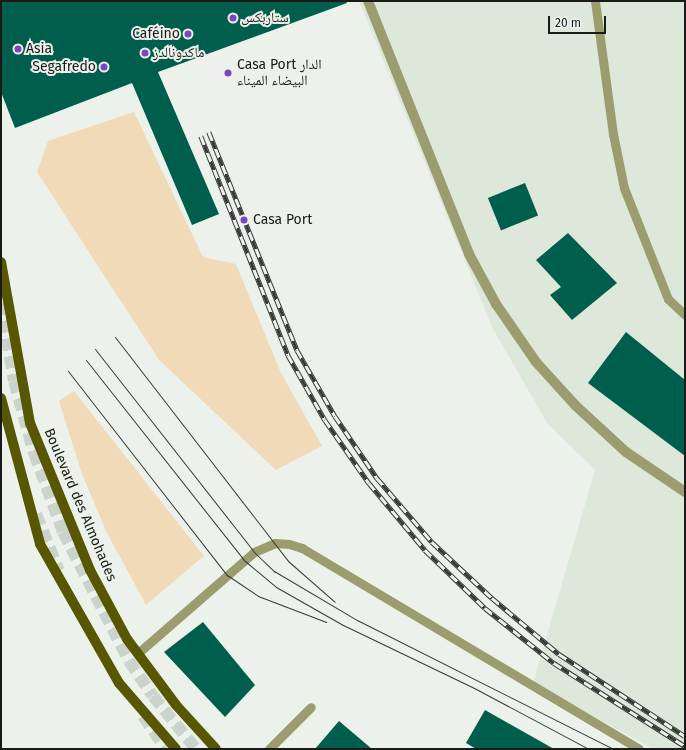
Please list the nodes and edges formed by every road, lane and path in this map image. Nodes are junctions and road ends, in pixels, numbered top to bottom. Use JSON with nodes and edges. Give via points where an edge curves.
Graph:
{"nodes":[{"id":1,"x":368,"y":1,"type":"edge"},
{"id":2,"x":595,"y":1,"type":"edge"},
{"id":3,"x":1,"y":262,"type":"edge"},
{"id":4,"x":685,"y":315,"type":"edge"},
{"id":5,"x":1,"y":398,"type":"edge"},
{"id":6,"x":685,"y":492,"type":"edge"},
{"id":7,"x":138,"y":653,"type":"junction"},
{"id":8,"x":311,"y":707,"type":"dead end"},
{"id":9,"x":176,"y":749,"type":"edge"},
{"id":10,"x":216,"y":749,"type":"edge"},
{"id":11,"x":269,"y":749,"type":"edge"},
{"id":12,"x":640,"y":749,"type":"edge"}],
"edges":[{"from":1,"to":6,"type":"street","via":[[469,254],[496,304],[536,362],[576,405],[626,452]]},
{"from":2,"to":4,"type":"lane","via":[[613,134],[624,188],[665,292]]},
{"from":3,"to":7,"type":"main road","name":"Boulevard des Almohades","via":[[30,423],[90,570]]},
{"from":5,"to":9,"type":"main road","via":[[40,544],[119,683]]},
{"from":7,"to":10,"type":"main road","name":"Boulevard des Almohades","via":[[176,705]]},
{"from":7,"to":12,"type":"lane","via":[[254,552],[275,543],[289,544],[302,548]]},
{"from":8,"to":11,"type":"lane"}]}
